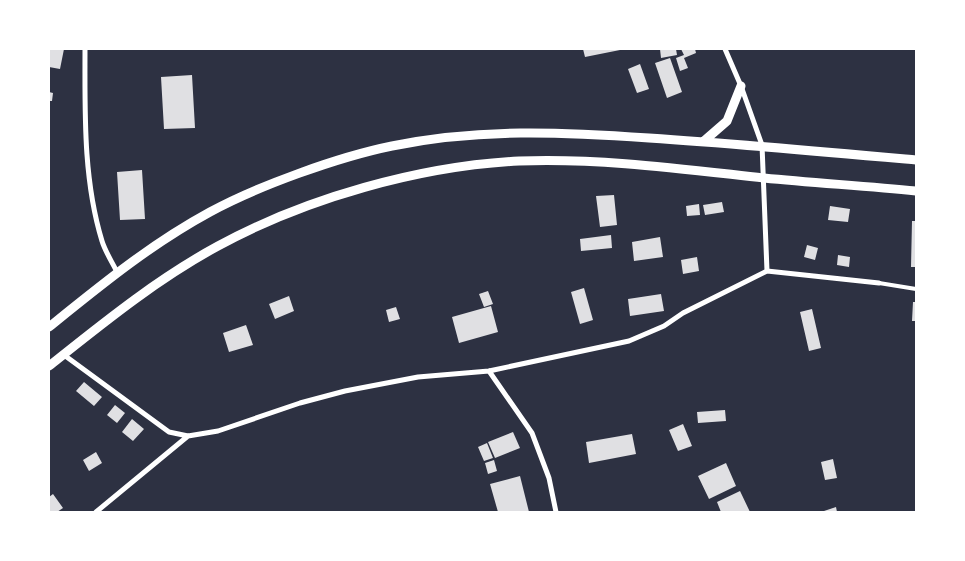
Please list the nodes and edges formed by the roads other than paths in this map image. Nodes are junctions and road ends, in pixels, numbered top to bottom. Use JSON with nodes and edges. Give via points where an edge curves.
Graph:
{"nodes":[{"id":1,"x":85,"y":49,"type":"edge"},
{"id":2,"x":725,"y":49,"type":"edge"},
{"id":3,"x":741,"y":86,"type":"junction"},
{"id":4,"x":704,"y":141,"type":"junction"},
{"id":5,"x":762,"y":145,"type":"junction"},
{"id":6,"x":916,"y":160,"type":"edge"},
{"id":7,"x":762,"y":177,"type":"junction"},
{"id":8,"x":916,"y":191,"type":"edge"},
{"id":9,"x":767,"y":271,"type":"junction"},
{"id":10,"x":117,"y":272,"type":"junction"},
{"id":11,"x":879,"y":283,"type":"joint"},
{"id":12,"x":916,"y":289,"type":"edge"},
{"id":13,"x":49,"y":327,"type":"edge"},
{"id":14,"x":64,"y":355,"type":"junction"},
{"id":15,"x":49,"y":366,"type":"edge"},
{"id":16,"x":489,"y":371,"type":"junction"},
{"id":17,"x":188,"y":436,"type":"junction"},
{"id":18,"x":96,"y":512,"type":"edge"},
{"id":19,"x":556,"y":512,"type":"edge"}],
"edges":[{"from":1,"to":10,"type":"street","via":[[90,190],[102,242]]},
{"from":2,"to":3,"type":"street"},
{"from":3,"to":4,"type":"street","via":[[727,121]]},
{"from":3,"to":5,"type":"street"},
{"from":4,"to":5,"type":"street"},
{"from":4,"to":10,"type":"street","via":[[525,132],[390,146],[272,185],[212,211]]},
{"from":5,"to":6,"type":"street"},
{"from":5,"to":7,"type":"street"},
{"from":7,"to":8,"type":"street"},
{"from":7,"to":9,"type":"street"},
{"from":7,"to":14,"type":"street","via":[[682,167],[519,161],[404,177],[334,196],[219,245],[159,281]]},
{"from":9,"to":11,"type":"street"},
{"from":9,"to":16,"type":"street","via":[[629,341]]},
{"from":10,"to":13,"type":"street"},
{"from":11,"to":12,"type":"lane"},
{"from":14,"to":15,"type":"street"},
{"from":14,"to":17,"type":"street","via":[[169,432]]},
{"from":16,"to":17,"type":"street","via":[[418,377],[345,391],[218,431]]},
{"from":16,"to":19,"type":"street","via":[[532,433],[549,478]]},
{"from":17,"to":18,"type":"street"}]}
